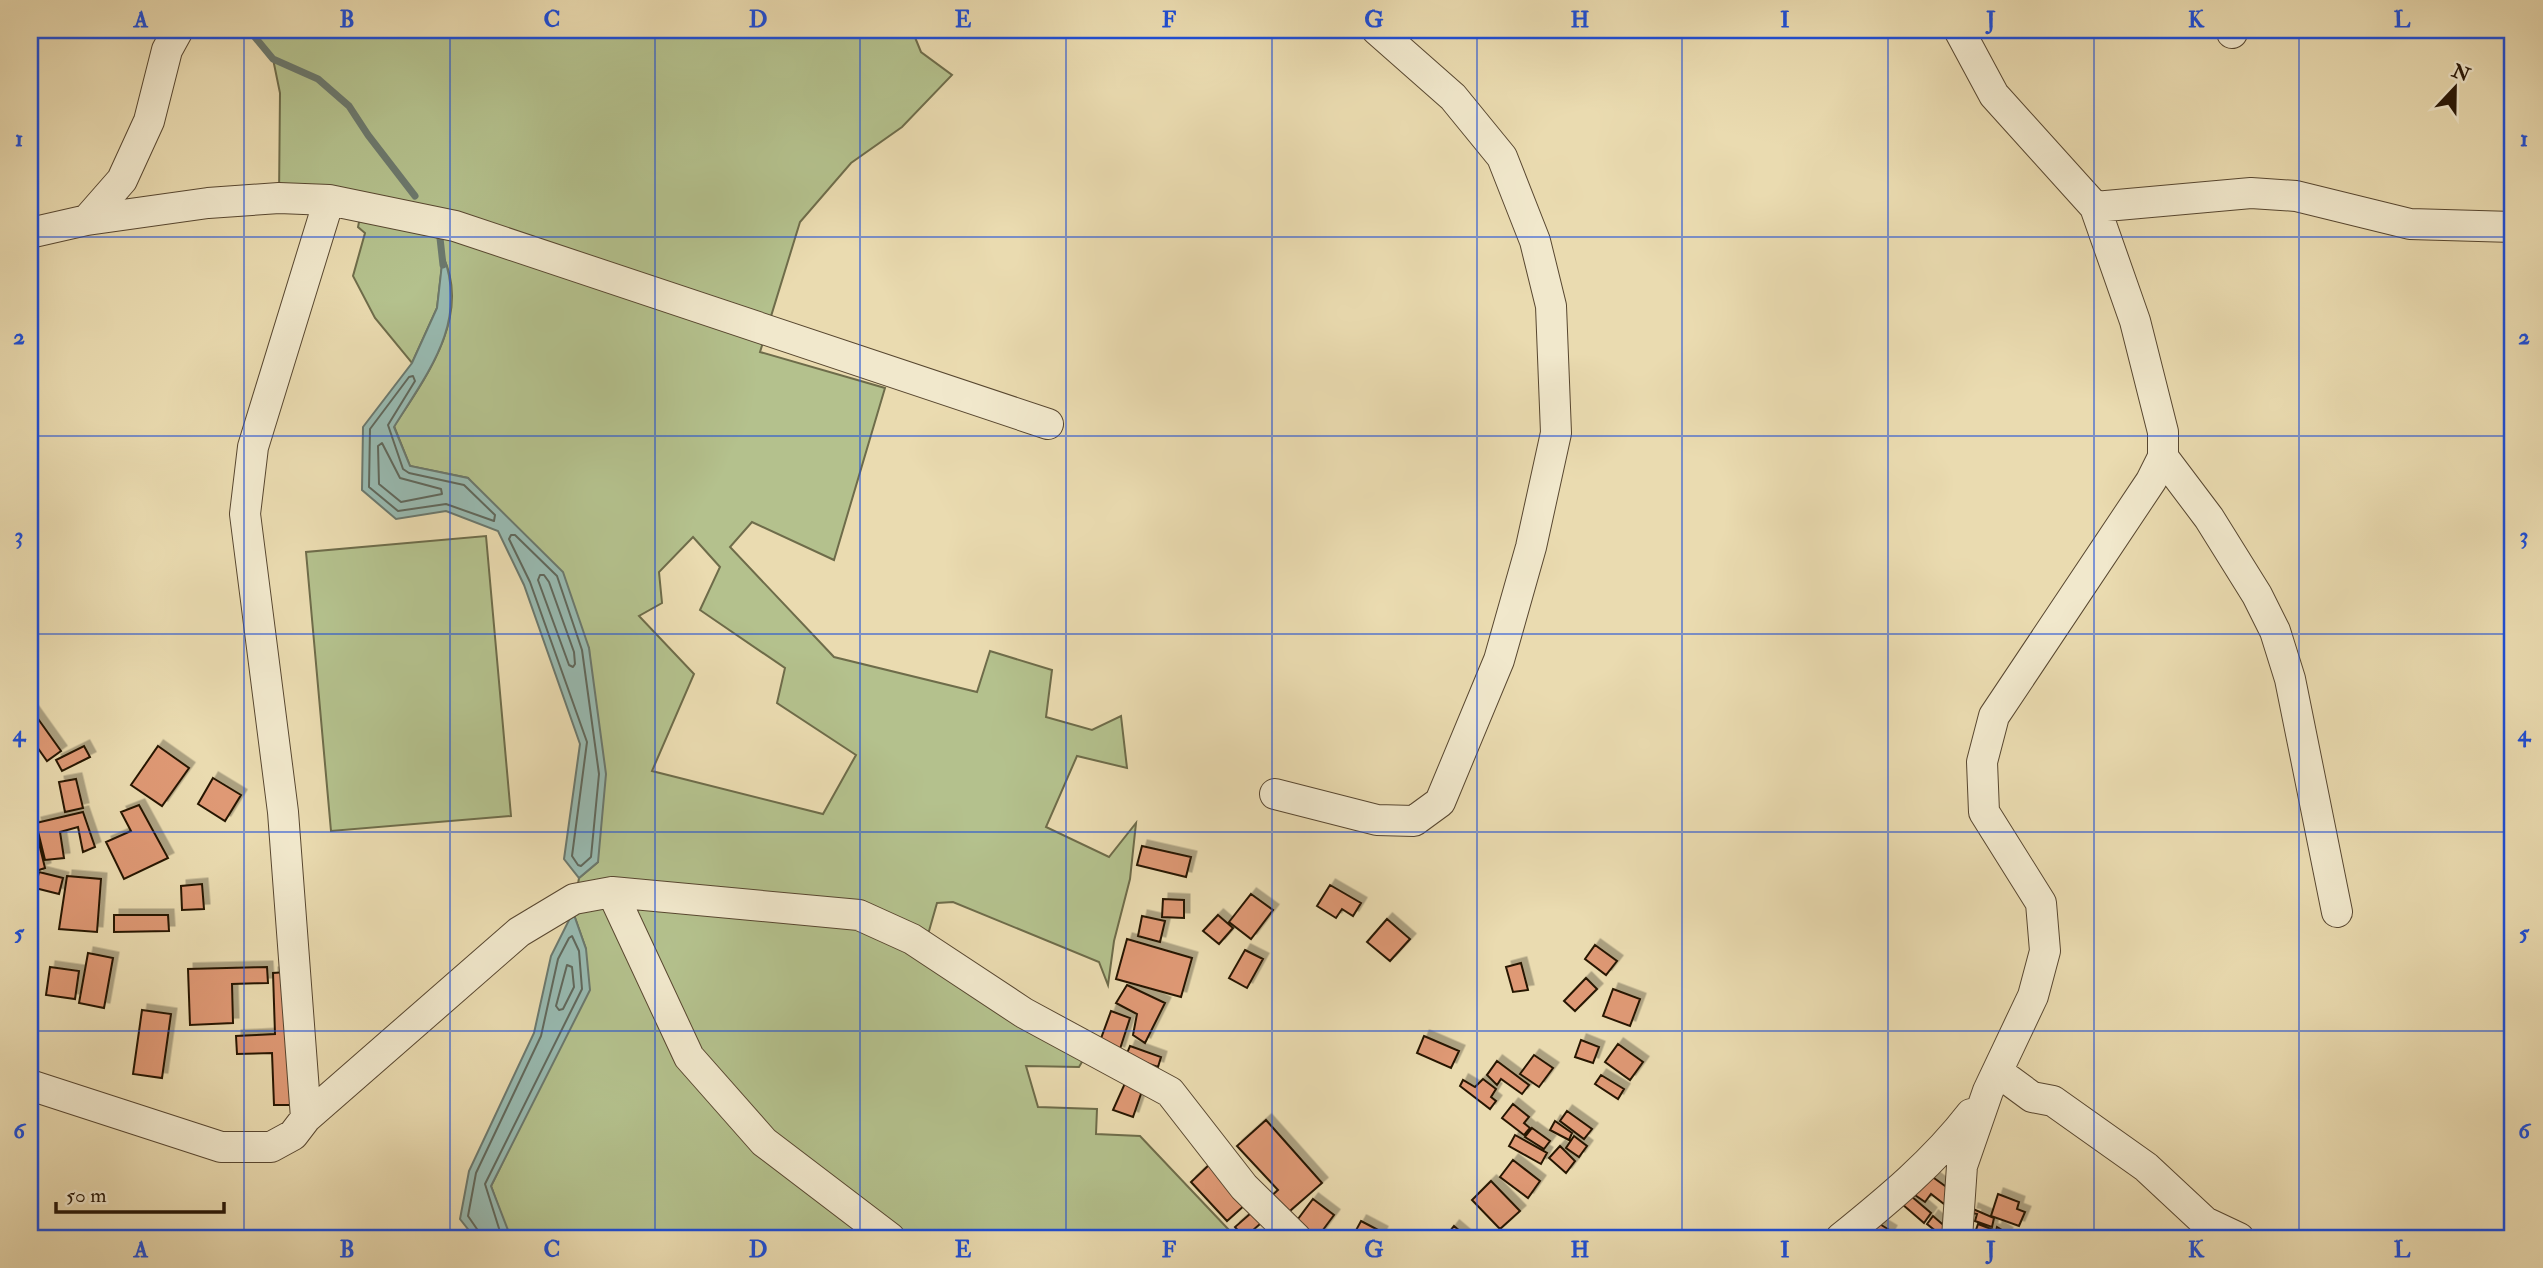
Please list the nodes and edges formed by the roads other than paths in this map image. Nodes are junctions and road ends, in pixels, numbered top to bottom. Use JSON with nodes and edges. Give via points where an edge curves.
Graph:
{"nodes":[{"id":1,"x":178,"y":30,"type":"edge"},
{"id":2,"x":1377,"y":30,"type":"edge"},
{"id":3,"x":1959,"y":30,"type":"edge"},
{"id":4,"x":329,"y":200,"type":"junction"},
{"id":5,"x":2095,"y":207,"type":"junction"},
{"id":6,"x":87,"y":220,"type":"junction"},
{"id":7,"x":2513,"y":227,"type":"edge"},
{"id":8,"x":30,"y":233,"type":"edge"},
{"id":9,"x":1048,"y":424,"type":"dead end"},
{"id":10,"x":2163,"y":457,"type":"junction"},
{"id":11,"x":1275,"y":794,"type":"dead end"},
{"id":12,"x":612,"y":892,"type":"junction"},
{"id":13,"x":2337,"y":912,"type":"dead end"},
{"id":14,"x":1993,"y":1082,"type":"junction"},
{"id":15,"x":30,"y":1085,"type":"edge"},
{"id":16,"x":306,"y":1118,"type":"junction"},
{"id":17,"x":890,"y":1238,"type":"edge"},
{"id":18,"x":1296,"y":1238,"type":"edge"},
{"id":19,"x":1841,"y":1238,"type":"edge"},
{"id":20,"x":1957,"y":1238,"type":"edge"},
{"id":21,"x":2239,"y":1238,"type":"edge"}],
"edges":[{"from":1,"to":6,"type":"street","via":[[167,50],[149,121],[122,180]]},
{"from":2,"to":11,"type":"street","via":[[1453,97],[1502,157],[1535,241],[1551,306],[1556,433],[1531,547],[1499,660],[1440,802],[1414,821],[1377,820]]},
{"from":3,"to":5,"type":"street","via":[[1994,95]]},
{"from":4,"to":6,"type":"street","via":[[208,202]]},
{"from":4,"to":9,"type":"street","via":[[455,226]]},
{"from":4,"to":16,"type":"street","via":[[253,447],[245,514],[283,812]]},
{"from":5,"to":7,"type":"street","via":[[2250,193],[2296,196],[2410,224]]},
{"from":5,"to":10,"type":"street","via":[[2138,333],[2164,432]]},
{"from":6,"to":8,"type":"street"},
{"from":10,"to":13,"type":"street","via":[[2209,518],[2275,631],[2290,679]]},
{"from":10,"to":14,"type":"street","via":[[1994,716],[1982,762],[1984,812],[2041,903],[2045,951],[2033,996]]},
{"from":12,"to":16,"type":"street","via":[[574,900],[519,932]]},
{"from":12,"to":17,"type":"street","via":[[689,1057],[764,1142]]},
{"from":12,"to":18,"type":"street","via":[[859,915],[912,939],[1024,1013],[1170,1092],[1244,1187]]},
{"from":14,"to":19,"type":"street","via":[[1946,1146]]},
{"from":14,"to":20,"type":"street","via":[[1962,1166]]},
{"from":14,"to":21,"type":"street","via":[[2053,1101],[2146,1167],[2205,1222]]},
{"from":15,"to":16,"type":"street","via":[[221,1147],[271,1147],[293,1135]]}]}
